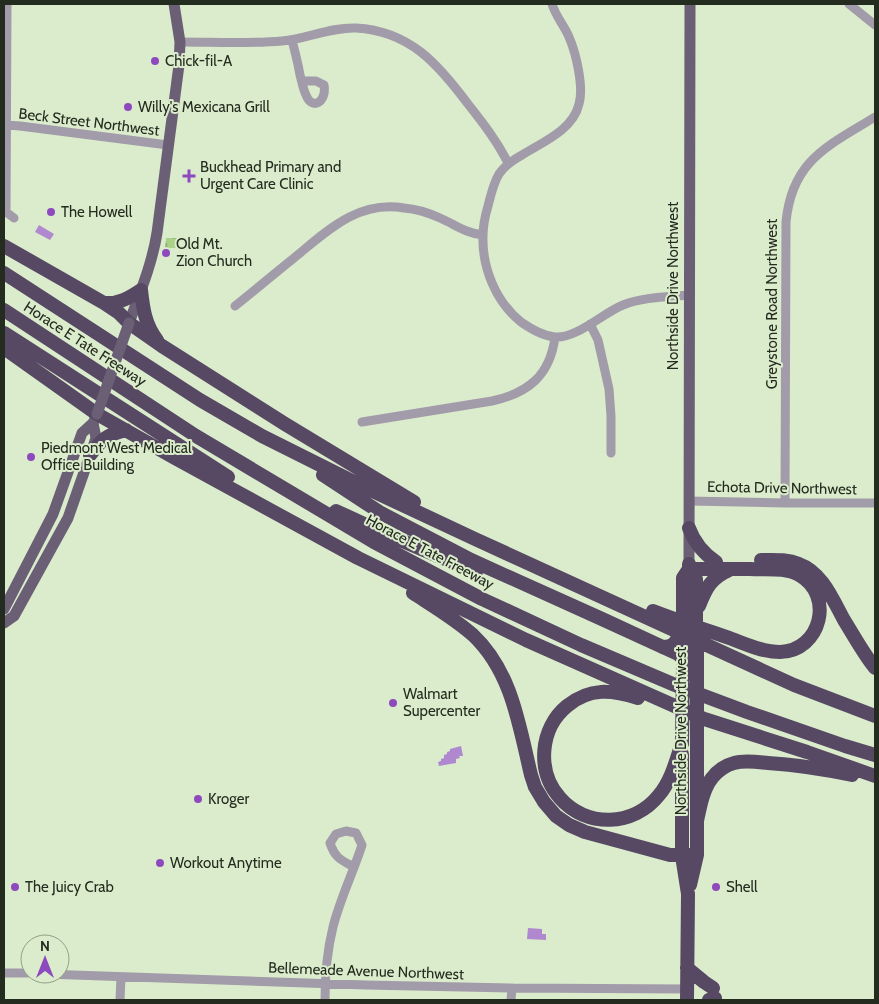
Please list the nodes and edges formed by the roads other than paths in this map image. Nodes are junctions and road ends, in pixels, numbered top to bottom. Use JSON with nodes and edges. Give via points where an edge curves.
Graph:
{"nodes":[{"id":1,"x":7,"y":4,"type":"edge"},
{"id":2,"x":174,"y":4,"type":"edge"},
{"id":3,"x":552,"y":4,"type":"edge"},
{"id":4,"x":690,"y":4,"type":"edge"},
{"id":5,"x":849,"y":4,"type":"edge"},
{"id":6,"x":875,"y":25,"type":"edge"},
{"id":7,"x":292,"y":40,"type":"junction"},
{"id":8,"x":180,"y":42,"type":"junction"},
{"id":9,"x":302,"y":81,"type":"dead end"},
{"id":10,"x":875,"y":116,"type":"edge"},
{"id":11,"x":6,"y":125,"type":"junction"},
{"id":12,"x":168,"y":145,"type":"junction"},
{"id":13,"x":508,"y":163,"type":"junction"},
{"id":14,"x":14,"y":218,"type":"dead end"},
{"id":15,"x":482,"y":234,"type":"junction"},
{"id":16,"x":4,"y":246,"type":"edge"},
{"id":17,"x":4,"y":273,"type":"edge"},
{"id":18,"x":142,"y":290,"type":"junction"},
{"id":19,"x":689,"y":295,"type":"junction"},
{"id":20,"x":104,"y":303,"type":"junction"},
{"id":21,"x":235,"y":306,"type":"dead end"},
{"id":22,"x":4,"y":310,"type":"edge"},
{"id":23,"x":129,"y":323,"type":"junction"},
{"id":24,"x":590,"y":324,"type":"junction"},
{"id":25,"x":4,"y":333,"type":"edge"},
{"id":26,"x":555,"y":337,"type":"junction"},
{"id":27,"x":162,"y":346,"type":"junction"},
{"id":28,"x":4,"y":348,"type":"edge"},
{"id":29,"x":95,"y":419,"type":"junction"},
{"id":30,"x":362,"y":422,"type":"dead end"},
{"id":31,"x":126,"y":430,"type":"junction"},
{"id":32,"x":262,"y":436,"type":"junction"},
{"id":33,"x":611,"y":453,"type":"dead end"},
{"id":34,"x":90,"y":455,"type":"junction"},
{"id":35,"x":265,"y":478,"type":"junction"},
{"id":36,"x":689,"y":500,"type":"junction"},
{"id":37,"x":785,"y":503,"type":"junction"},
{"id":38,"x":875,"y":503,"type":"edge"},
{"id":39,"x":689,"y":528,"type":"junction"},
{"id":40,"x":475,"y":539,"type":"junction"},
{"id":41,"x":328,"y":541,"type":"junction"},
{"id":42,"x":358,"y":558,"type":"junction"},
{"id":43,"x":464,"y":562,"type":"junction"},
{"id":44,"x":716,"y":562,"type":"junction"},
{"id":45,"x":689,"y":566,"type":"junction"},
{"id":46,"x":540,"y":569,"type":"junction"},
{"id":47,"x":730,"y":569,"type":"junction"},
{"id":48,"x":683,"y":604,"type":"junction"},
{"id":49,"x":697,"y":609,"type":"junction"},
{"id":50,"x":4,"y":610,"type":"edge"},
{"id":51,"x":4,"y":623,"type":"edge"},
{"id":52,"x":697,"y":644,"type":"junction"},
{"id":53,"x":663,"y":647,"type":"junction"},
{"id":54,"x":680,"y":662,"type":"junction"},
{"id":55,"x":875,"y":668,"type":"edge"},
{"id":56,"x":697,"y":679,"type":"junction"},
{"id":57,"x":875,"y":716,"type":"edge"},
{"id":58,"x":704,"y":719,"type":"junction"},
{"id":59,"x":682,"y":744,"type":"junction"},
{"id":60,"x":875,"y":755,"type":"edge"},
{"id":61,"x":875,"y":776,"type":"edge"},
{"id":62,"x":875,"y":781,"type":"edge"},
{"id":63,"x":697,"y":821,"type":"junction"},
{"id":64,"x":697,"y":855,"type":"junction"},
{"id":65,"x":682,"y":856,"type":"junction"},
{"id":66,"x":354,"y":867,"type":"dead end"},
{"id":67,"x":688,"y":894,"type":"junction"},
{"id":68,"x":687,"y":968,"type":"junction"},
{"id":69,"x":4,"y":972,"type":"edge"},
{"id":70,"x":20,"y":973,"type":"edge"},
{"id":71,"x":70,"y":975,"type":"edge"},
{"id":72,"x":121,"y":977,"type":"junction"},
{"id":73,"x":325,"y":984,"type":"junction"},
{"id":74,"x":512,"y":988,"type":"junction"},
{"id":75,"x":687,"y":994,"type":"edge"},
{"id":76,"x":712,"y":995,"type":"edge"},
{"id":77,"x":120,"y":1000,"type":"edge"},
{"id":78,"x":325,"y":1000,"type":"edge"},
{"id":79,"x":511,"y":1000,"type":"edge"}],
"edges":[{"from":1,"to":11,"type":"street"},
{"from":2,"to":8,"type":"main road"},
{"from":3,"to":13,"type":"street","via":[[573,48],[581,86],[579,104],[563,129]]},
{"from":4,"to":19,"type":"main road","name":"Northside Drive Northwest"},
{"from":5,"to":6,"type":"street"},
{"from":7,"to":8,"type":"street"},
{"from":7,"to":9,"type":"street"},
{"from":7,"to":13,"type":"street","via":[[331,30],[357,28],[385,33],[411,45],[431,59],[449,79],[491,134]]},
{"from":8,"to":12,"type":"main road"},
{"from":10,"to":37,"type":"street","name":"Greystone Road Northwest","via":[[811,160],[797,180],[787,208]]},
{"from":11,"to":12,"type":"street","name":"Beck Street Northwest"},
{"from":11,"to":14,"type":"street","via":[[6,212]]},
{"from":12,"to":18,"type":"main road","via":[[154,250]]},
{"from":13,"to":15,"type":"street","via":[[493,186]]},
{"from":15,"to":21,"type":"street","via":[[467,232],[418,210],[379,207],[365,210],[335,225]]},
{"from":15,"to":26,"type":"street","via":[[487,269],[503,304],[527,326],[543,335]]},
{"from":16,"to":20,"type":"highway"},
{"from":17,"to":32,"type":"highway","name":"Horace E Tate Freeway","via":[[200,400]]},
{"from":18,"to":20,"type":"highway","via":[[119,302]]},
{"from":18,"to":23,"type":"main road"},
{"from":18,"to":27,"type":"highway","via":[[147,324]]},
{"from":19,"to":24,"type":"street","via":[[635,301],[613,309]]},
{"from":19,"to":36,"type":"main road","name":"Northside Drive Northwest"},
{"from":20,"to":23,"type":"highway"},
{"from":22,"to":35,"type":"highway","name":"Horace E Tate Freeway"},
{"from":23,"to":27,"type":"highway"},
{"from":23,"to":29,"type":"main road","bridge":true},
{"from":24,"to":26,"type":"street","via":[[572,334]]},
{"from":24,"to":33,"type":"street","via":[[598,340],[609,389]]},
{"from":25,"to":41,"type":"highway"},
{"from":26,"to":30,"type":"street","via":[[552,356],[544,371],[512,395]]},
{"from":27,"to":40,"type":"highway"},
{"from":28,"to":29,"type":"highway"},
{"from":29,"to":31,"type":"highway"},
{"from":29,"to":34,"type":"main road","via":[[96,438]]},
{"from":29,"to":50,"type":"main road","via":[[82,433],[53,514]]},
{"from":31,"to":34,"type":"highway","via":[[107,436]]},
{"from":31,"to":41,"type":"highway"},
{"from":32,"to":40,"type":"highway","name":"Horace E Tate Freeway"},
{"from":32,"to":43,"type":"highway"},
{"from":34,"to":51,"type":"main road","via":[[68,518],[14,616]]},
{"from":35,"to":43,"type":"highway","via":[[386,534]]},
{"from":35,"to":60,"type":"highway","name":"Horace E Tate Freeway","via":[[423,569],[581,645],[747,712]]},
{"from":36,"to":37,"type":"street","name":"Echota Drive Northwest"},
{"from":36,"to":39,"type":"main road","name":"Northside Drive Northwest"},
{"from":37,"to":38,"type":"street","name":"Echota Drive Northwest"},
{"from":39,"to":44,"type":"highway","via":[[697,544]]},
{"from":39,"to":45,"type":"main road","name":"Northside Drive Northwest"},
{"from":40,"to":46,"type":"highway","name":"Horace E Tate Freeway"},
{"from":41,"to":42,"type":"highway"},
{"from":42,"to":58,"type":"highway","via":[[526,640]]},
{"from":42,"to":65,"type":"highway","via":[[462,626],[486,650],[511,694],[535,787],[556,816],[585,832]]},
{"from":43,"to":53,"type":"highway"},
{"from":43,"to":54,"type":"highway"},
{"from":44,"to":45,"type":"highway"},
{"from":44,"to":55,"type":"highway","via":[[779,560],[810,569],[824,585]]},
{"from":45,"to":47,"type":"highway"},
{"from":45,"to":48,"type":"highway","name":"Northside Drive Northwest","via":[[683,578]]},
{"from":45,"to":49,"type":"highway","name":"Northside Drive Northwest","via":[[696,579]]},
{"from":46,"to":47,"type":"highway","via":[[753,647],[780,652],[792,650],[812,636],[818,623],[819,599],[805,579],[788,571]]},
{"from":46,"to":57,"type":"highway","name":"Horace E Tate Freeway","via":[[794,685]]},
{"from":47,"to":49,"type":"highway","via":[[713,579]]},
{"from":48,"to":53,"type":"highway","bridge":true,"via":[[676,642]]},
{"from":48,"to":54,"type":"highway","name":"Northside Drive Northwest","bridge":true},
{"from":49,"to":52,"type":"highway","name":"Northside Drive Northwest","bridge":true},
{"from":52,"to":54,"type":"highway"},
{"from":52,"to":56,"type":"highway","name":"Northside Drive Northwest"},
{"from":53,"to":54,"type":"highway"},
{"from":54,"to":56,"type":"highway","via":[[691,669]]},
{"from":54,"to":59,"type":"highway","name":"Northside Drive Northwest","bridge":true},
{"from":56,"to":63,"type":"highway","name":"Northside Drive Northwest","bridge":true},
{"from":58,"to":59,"type":"highway","via":[[619,693],[589,694],[571,703],[551,725],[544,746],[546,772],[559,797],[570,808],[597,819],[626,818],[650,805],[660,795]]},
{"from":58,"to":61,"type":"highway"},
{"from":59,"to":65,"type":"highway","name":"Northside Drive Northwest"},
{"from":62,"to":63,"type":"highway","via":[[798,765],[734,763],[712,778]]},
{"from":63,"to":64,"type":"highway","name":"Northside Drive Northwest"},
{"from":64,"to":65,"type":"highway"},
{"from":64,"to":67,"type":"highway","name":"Northside Drive Northwest"},
{"from":65,"to":67,"type":"highway","name":"Northside Drive Northwest"},
{"from":66,"to":73,"type":"street","via":[[334,926]]},
{"from":67,"to":68,"type":"highway","name":"Northside Drive Northwest"},
{"from":68,"to":75,"type":"highway","name":"Northside Drive Northwest"},
{"from":68,"to":76,"type":"highway","via":[[704,982]]},
{"from":69,"to":70,"type":"street"},
{"from":71,"to":72,"type":"street","name":"Bellemeade Avenue Northwest"},
{"from":72,"to":73,"type":"street","name":"Bellemeade Avenue Northwest"},
{"from":72,"to":77,"type":"street"},
{"from":73,"to":74,"type":"street","name":"Bellemeade Avenue Northwest"},
{"from":73,"to":78,"type":"street"},
{"from":74,"to":75,"type":"street","name":"Bellemeade Avenue Northwest"},
{"from":74,"to":79,"type":"street"}]}
